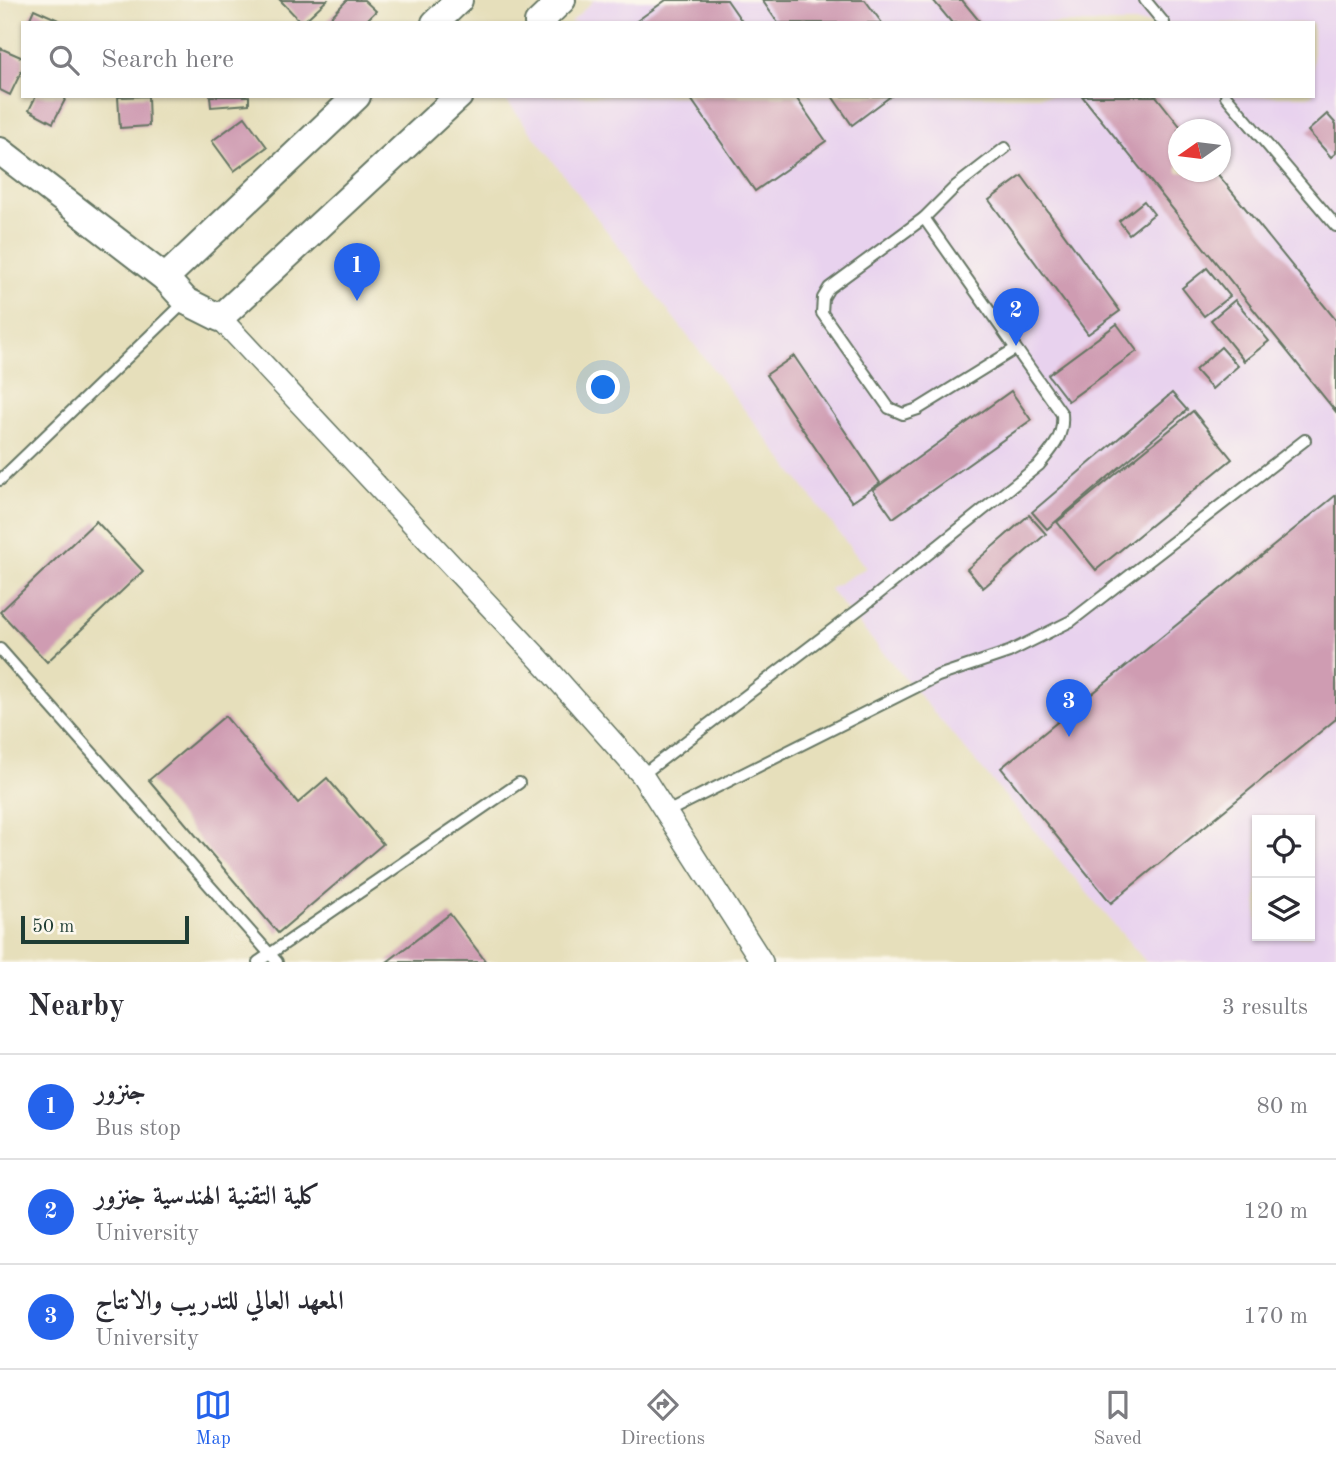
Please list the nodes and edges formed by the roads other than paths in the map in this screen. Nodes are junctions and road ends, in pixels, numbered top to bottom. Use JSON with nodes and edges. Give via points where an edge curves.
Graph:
{"nodes":[{"id":1,"x":459,"y":0,"type":"edge"},
{"id":2,"x":562,"y":0,"type":"edge"},
{"id":3,"x":1145,"y":0,"type":"edge"},
{"id":4,"x":437,"y":21,"type":"edge"},
{"id":5,"x":540,"y":21,"type":"edge"},
{"id":6,"x":1162,"y":21,"type":"edge"},
{"id":7,"x":355,"y":98,"type":"edge"},
{"id":8,"x":456,"y":98,"type":"edge"},
{"id":9,"x":1228,"y":98,"type":"edge"},
{"id":10,"x":1005,"y":148,"type":"dead end"},
{"id":11,"x":0,"y":151,"type":"edge"},
{"id":12,"x":924,"y":218,"type":"junction"},
{"id":13,"x":1336,"y":226,"type":"edge"},
{"id":14,"x":165,"y":278,"type":"junction"},
{"id":15,"x":186,"y":301,"type":"junction"},
{"id":16,"x":220,"y":318,"type":"junction"},
{"id":17,"x":1016,"y":349,"type":"junction"},
{"id":18,"x":1306,"y":440,"type":"dead end"},
{"id":19,"x":0,"y":480,"type":"edge"},
{"id":20,"x":0,"y":649,"type":"edge"},
{"id":21,"x":642,"y":775,"type":"junction"},
{"id":22,"x":519,"y":783,"type":"dead end"},
{"id":23,"x":665,"y":813,"type":"junction"},
{"id":24,"x":270,"y":952,"type":"junction"},
{"id":25,"x":258,"y":962,"type":"edge"},
{"id":26,"x":277,"y":962,"type":"edge"},
{"id":27,"x":762,"y":962,"type":"edge"}],
"edges":[{"from":1,"to":4,"type":"street"},
{"from":2,"to":5,"type":"street"},
{"from":3,"to":6,"type":"lane"},
{"from":7,"to":14,"type":"street"},
{"from":8,"to":16,"type":"street"},
{"from":9,"to":13,"type":"lane"},
{"from":10,"to":12,"type":"lane"},
{"from":11,"to":14,"type":"street"},
{"from":12,"to":17,"type":"lane"},
{"from":12,"to":17,"type":"lane","via":[[829,288],[822,313],[844,345],[889,408],[903,414]]},
{"from":14,"to":15,"type":"street"},
{"from":15,"to":16,"type":"street"},
{"from":15,"to":19,"type":"lane"},
{"from":16,"to":21,"type":"street"},
{"from":17,"to":21,"type":"lane","via":[[1062,414],[1060,437],[1039,465]]},
{"from":18,"to":23,"type":"lane","via":[[1071,621],[1009,652],[938,676]]},
{"from":20,"to":24,"type":"lane"},
{"from":21,"to":23,"type":"street"},
{"from":22,"to":24,"type":"lane"},
{"from":23,"to":27,"type":"street"},
{"from":24,"to":25,"type":"lane"},
{"from":24,"to":26,"type":"lane"}]}
